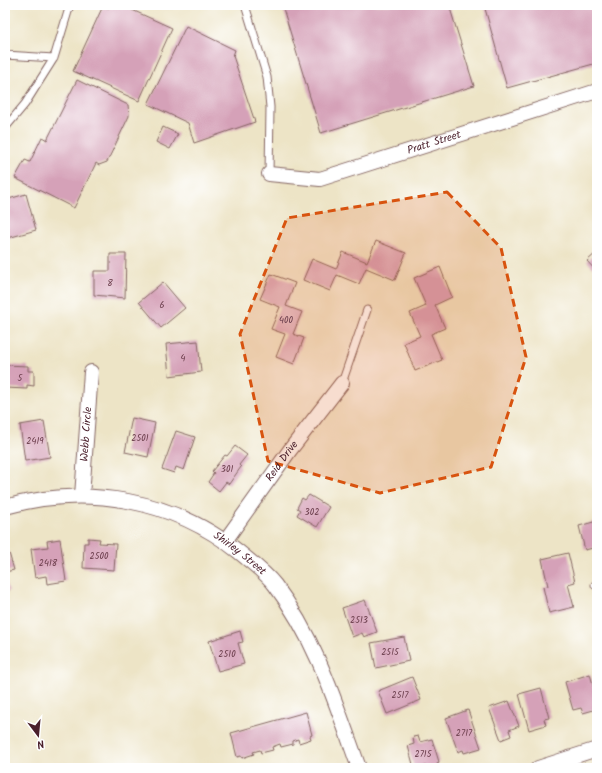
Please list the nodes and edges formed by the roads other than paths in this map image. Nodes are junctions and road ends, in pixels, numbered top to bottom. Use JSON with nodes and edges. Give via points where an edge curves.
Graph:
{"nodes":[{"id":1,"x":70,"y":5,"type":"edge"},
{"id":2,"x":245,"y":5,"type":"edge"},
{"id":3,"x":5,"y":55,"type":"edge"},
{"id":4,"x":54,"y":58,"type":"junction"},
{"id":5,"x":597,"y":91,"type":"edge"},
{"id":6,"x":5,"y":128,"type":"edge"},
{"id":7,"x":269,"y":174,"type":"joint"},
{"id":8,"x":367,"y":310,"type":"dead end"},
{"id":9,"x":91,"y":372,"type":"dead end"},
{"id":10,"x":342,"y":383,"type":"joint"},
{"id":11,"x":82,"y":496,"type":"junction"},
{"id":12,"x":5,"y":506,"type":"edge"},
{"id":13,"x":225,"y":541,"type":"junction"},
{"id":14,"x":597,"y":749,"type":"edge"},
{"id":15,"x":359,"y":768,"type":"edge"},
{"id":16,"x":538,"y":768,"type":"edge"}],
"edges":[{"from":1,"to":4,"type":"lane"},
{"from":2,"to":7,"type":"lane","via":[[268,77]]},
{"from":3,"to":4,"type":"lane"},
{"from":4,"to":6,"type":"lane","via":[[25,104]]},
{"from":5,"to":7,"type":"street","name":"Pratt Street","via":[[320,179]]},
{"from":8,"to":10,"type":"lane"},
{"from":9,"to":11,"type":"street","name":"Webb Circle"},
{"from":10,"to":13,"type":"street","name":"Reid Drive"},
{"from":11,"to":12,"type":"street","name":"Shirley Street","via":[[46,497]]},
{"from":11,"to":13,"type":"street","name":"Shirley Street","via":[[108,497],[157,507],[200,526]]},
{"from":13,"to":15,"type":"street","name":"Shirley Street","via":[[274,583],[291,608],[321,665]]},
{"from":14,"to":16,"type":"street"}]}
